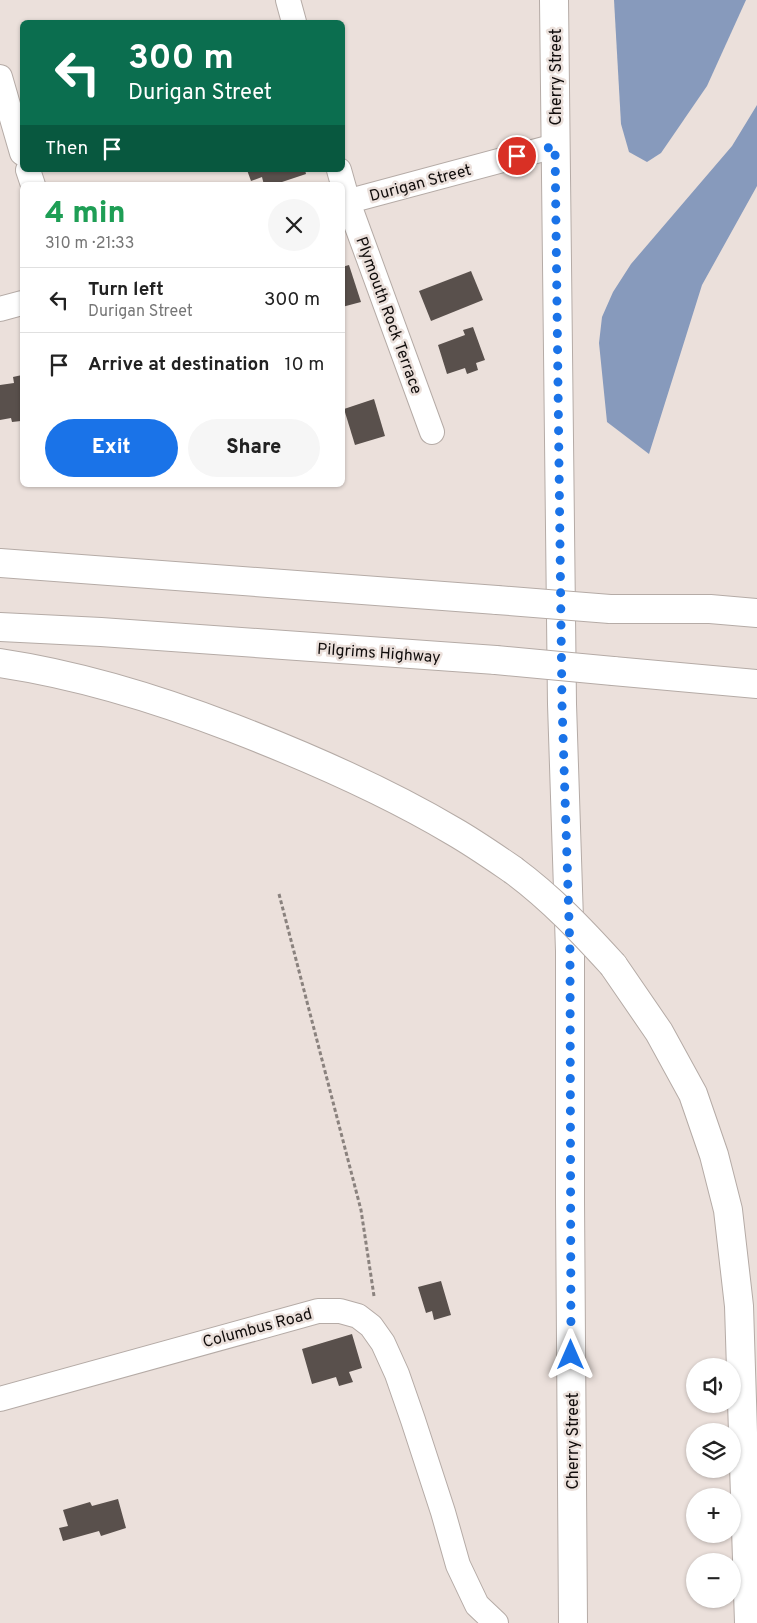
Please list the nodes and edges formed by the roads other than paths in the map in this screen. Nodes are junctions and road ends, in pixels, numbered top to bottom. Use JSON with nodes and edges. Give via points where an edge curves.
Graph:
{"nodes":[{"id":1,"x":288,"y":0,"type":"edge"},
{"id":2,"x":554,"y":0,"type":"edge"},
{"id":3,"x":293,"y":20,"type":"edge"},
{"id":4,"x":0,"y":78,"type":"edge"},
{"id":5,"x":20,"y":146,"type":"edge"},
{"id":6,"x":555,"y":146,"type":"junction"},
{"id":7,"x":345,"y":202,"type":"edge"},
{"id":8,"x":20,"y":304,"type":"edge"},
{"id":9,"x":0,"y":309,"type":"edge"},
{"id":10,"x":432,"y":432,"type":"dead end"},
{"id":11,"x":0,"y":563,"type":"edge"},
{"id":12,"x":757,"y":613,"type":"edge"},
{"id":13,"x":0,"y":627,"type":"edge"},
{"id":14,"x":0,"y":663,"type":"edge"},
{"id":15,"x":757,"y":684,"type":"edge"},
{"id":16,"x":0,"y":1400,"type":"edge"},
{"id":17,"x":496,"y":1623,"type":"edge"},
{"id":18,"x":573,"y":1623,"type":"edge"},
{"id":19,"x":749,"y":1623,"type":"edge"}],
"edges":[{"from":1,"to":3,"type":"street"},
{"from":2,"to":6,"type":"main road","name":"Cherry Street"},
{"from":4,"to":5,"type":"street"},
{"from":6,"to":7,"type":"street","name":"Durigan Street"},
{"from":6,"to":18,"type":"main road","name":"Cherry Street","via":[[562,704],[570,951]]},
{"from":7,"to":10,"type":"street","name":"Plymouth Rock Terrace"},
{"from":8,"to":9,"type":"street"},
{"from":11,"to":12,"type":"main road","bridge":true,"via":[[610,609],[710,609]]},
{"from":13,"to":15,"type":"main road","name":"Pilgrims Highway","bridge":true,"via":[[496,660]]},
{"from":14,"to":19,"type":"main road","bridge":true,"via":[[39,669],[192,712],[331,769],[453,831],[514,870],[557,906],[613,965],[659,1032],[693,1094],[728,1210],[739,1306]]},
{"from":16,"to":17,"type":"street","name":"Columbus Road","via":[[318,1310],[358,1316],[384,1343],[427,1460],[458,1564],[477,1605]]}]}
